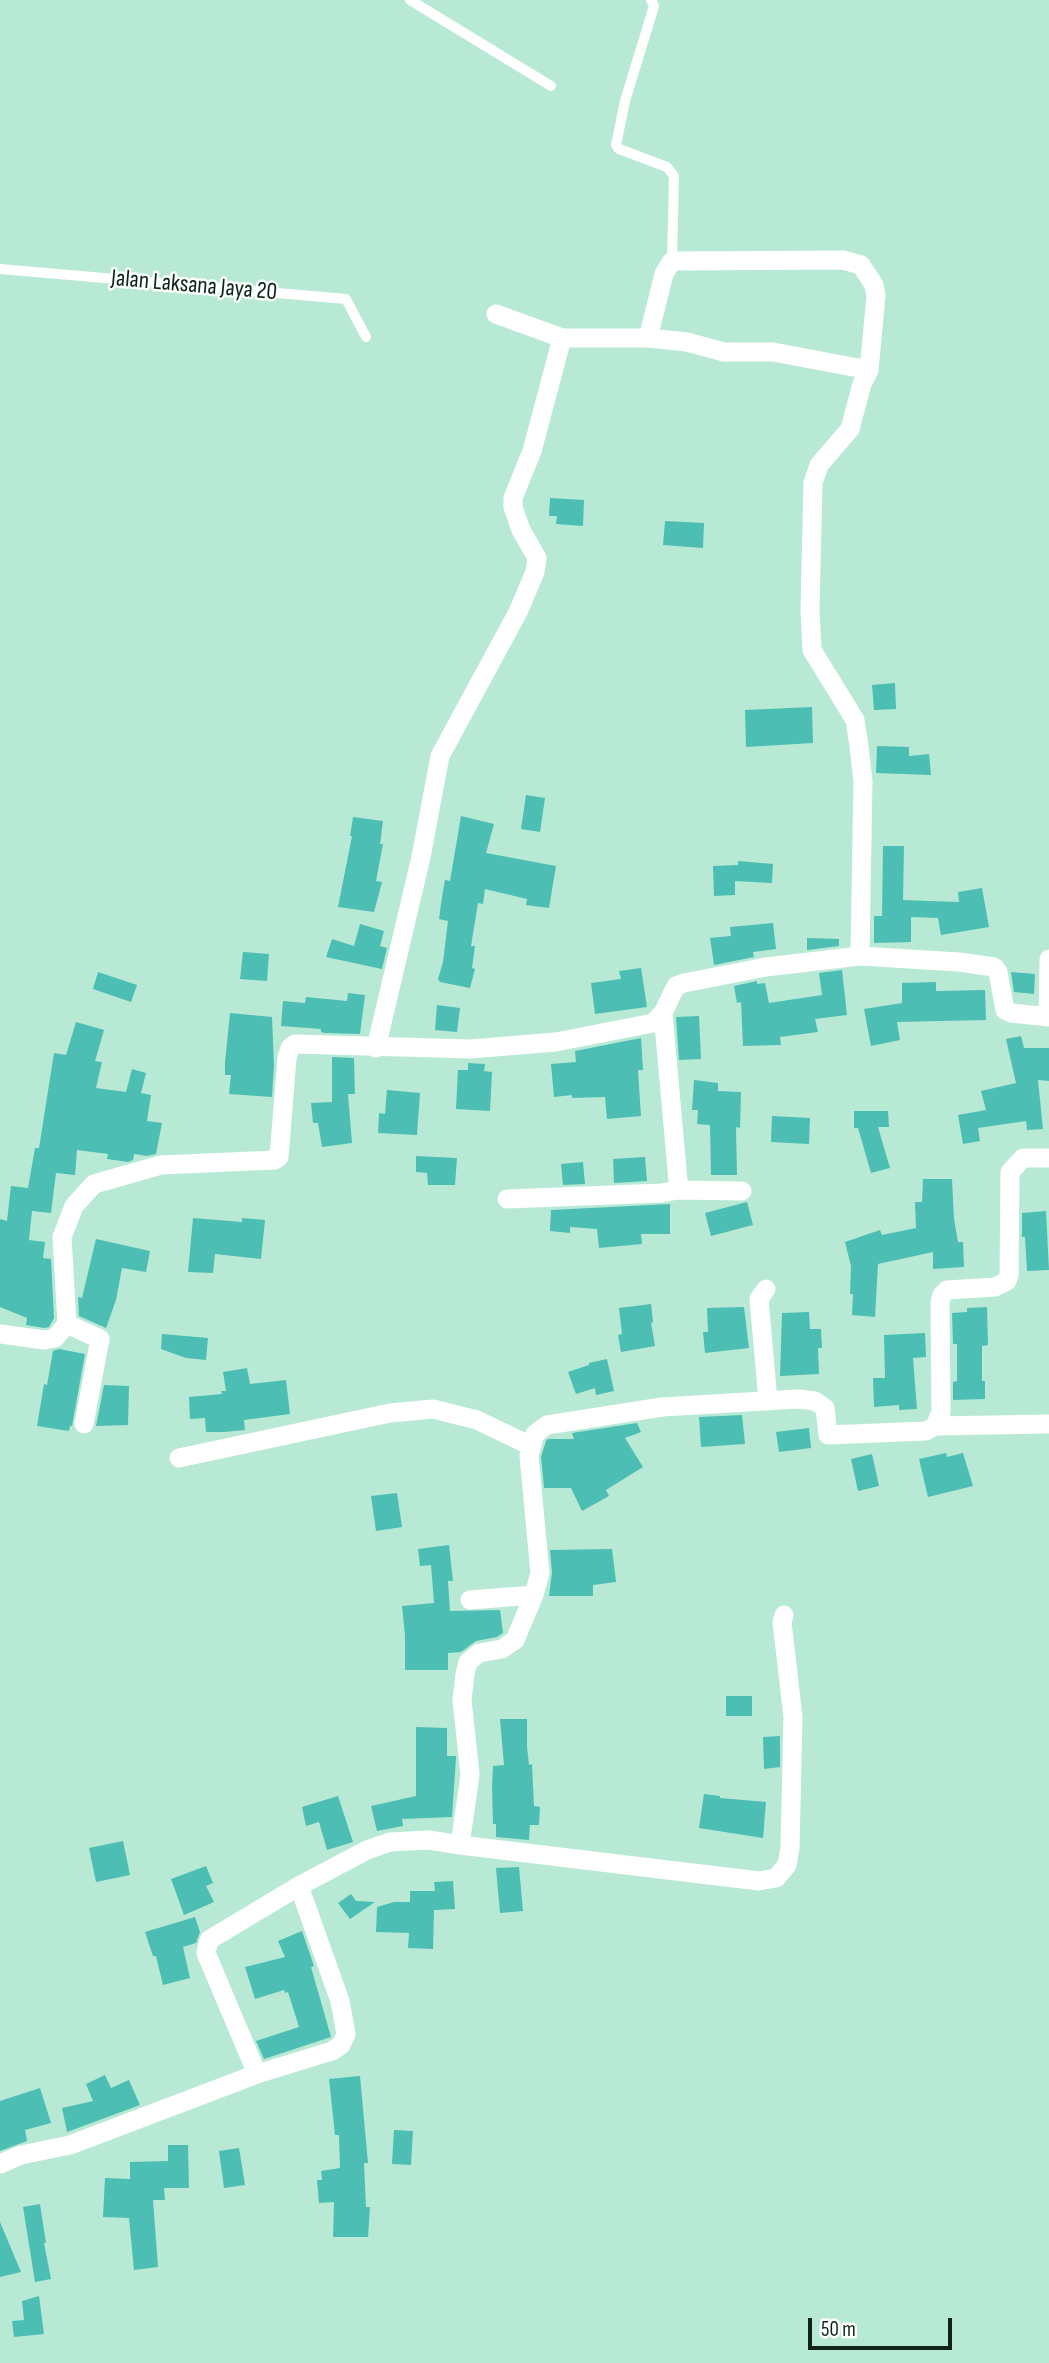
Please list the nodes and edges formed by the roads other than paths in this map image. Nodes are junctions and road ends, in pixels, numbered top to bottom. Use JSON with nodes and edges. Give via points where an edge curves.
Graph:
{"nodes":[{"id":1,"x":410,"y":0,"type":"edge"},
{"id":2,"x":651,"y":0,"type":"edge"},
{"id":3,"x":551,"y":86,"type":"dead end"},
{"id":4,"x":672,"y":261,"type":"junction"},
{"id":5,"x":0,"y":269,"type":"edge"},
{"id":6,"x":496,"y":314,"type":"dead end"},
{"id":7,"x":366,"y":337,"type":"dead end"},
{"id":8,"x":562,"y":338,"type":"junction"},
{"id":9,"x":648,"y":338,"type":"junction"},
{"id":10,"x":869,"y":370,"type":"junction"},
{"id":11,"x":860,"y":956,"type":"junction"},
{"id":12,"x":1049,"y":959,"type":"edge"},
{"id":13,"x":663,"y":1013,"type":"junction"},
{"id":14,"x":1048,"y":1016,"type":"edge"},
{"id":15,"x":376,"y":1048,"type":"junction"},
{"id":16,"x":1049,"y":1158,"type":"edge"},
{"id":17,"x":677,"y":1190,"type":"junction"},
{"id":18,"x":742,"y":1191,"type":"dead end"},
{"id":19,"x":507,"y":1199,"type":"dead end"},
{"id":20,"x":766,"y":1289,"type":"dead end"},
{"id":21,"x":67,"y":1324,"type":"junction"},
{"id":22,"x":0,"y":1334,"type":"edge"},
{"id":23,"x":768,"y":1401,"type":"junction"},
{"id":24,"x":83,"y":1424,"type":"dead end"},
{"id":25,"x":1049,"y":1424,"type":"edge"},
{"id":26,"x":935,"y":1426,"type":"junction"},
{"id":27,"x":531,"y":1446,"type":"junction"},
{"id":28,"x":178,"y":1458,"type":"dead end"},
{"id":29,"x":534,"y":1595,"type":"junction"},
{"id":30,"x":470,"y":1600,"type":"dead end"},
{"id":31,"x":784,"y":1615,"type":"dead end"},
{"id":32,"x":460,"y":1845,"type":"junction"},
{"id":33,"x":299,"y":1886,"type":"junction"},
{"id":34,"x":257,"y":2074,"type":"junction"},
{"id":35,"x":0,"y":2164,"type":"edge"}],
"edges":[{"from":1,"to":3,"type":"lane"},
{"from":2,"to":4,"type":"lane","via":[[654,6],[616,145],[667,167],[674,176]]},
{"from":4,"to":9,"type":"street","via":[[664,274]]},
{"from":4,"to":10,"type":"street","via":[[833,260],[861,265],[876,296]]},
{"from":5,"to":7,"type":"lane","name":"Jalan Laksana Jaya 20","via":[[346,299]]},
{"from":6,"to":8,"type":"street"},
{"from":8,"to":9,"type":"street"},
{"from":8,"to":15,"type":"street","via":[[538,429],[513,498],[521,530],[537,558],[535,572],[440,756]]},
{"from":9,"to":10,"type":"street","via":[[724,352],[772,352]]},
{"from":10,"to":11,"type":"street","via":[[850,429],[819,465],[813,483],[810,610],[812,650],[855,720],[859,746],[863,780]]},
{"from":11,"to":13,"type":"street","via":[[684,983],[676,986]]},
{"from":11,"to":14,"type":"street","via":[[994,967],[1005,1010]]},
{"from":12,"to":14,"type":"street"},
{"from":13,"to":15,"type":"street","via":[[653,1023],[556,1041],[470,1049]]},
{"from":13,"to":17,"type":"street"},
{"from":15,"to":21,"type":"street","via":[[295,1044],[290,1048],[280,1153],[275,1160],[161,1165],[93,1184],[74,1206],[62,1237]]},
{"from":16,"to":26,"type":"street","via":[[1023,1158],[1010,1172],[1007,1281],[995,1287],[947,1290],[942,1295],[940,1412]]},
{"from":17,"to":18,"type":"street"},
{"from":17,"to":19,"type":"street"},
{"from":20,"to":23,"type":"street","via":[[759,1299]]},
{"from":21,"to":22,"type":"street","via":[[55,1338],[44,1340]]},
{"from":21,"to":24,"type":"street","via":[[100,1339]]},
{"from":23,"to":26,"type":"street","via":[[815,1401],[825,1408],[828,1435],[926,1431]]},
{"from":23,"to":27,"type":"street","via":[[662,1407],[547,1425]]},
{"from":25,"to":26,"type":"street"},
{"from":27,"to":28,"type":"street","via":[[477,1420],[433,1409],[390,1413]]},
{"from":27,"to":29,"type":"street","via":[[540,1573]]},
{"from":29,"to":30,"type":"street"},
{"from":29,"to":32,"type":"street","via":[[515,1640],[468,1662],[462,1700],[470,1775]]},
{"from":31,"to":32,"type":"street","via":[[793,1717],[790,1848],[787,1865],[776,1878],[759,1881]]},
{"from":32,"to":33,"type":"street","via":[[429,1840],[390,1842]]},
{"from":33,"to":34,"type":"street","via":[[209,1940],[206,1953]]},
{"from":33,"to":34,"type":"street","via":[[333,1978],[346,2034],[332,2051]]},
{"from":34,"to":35,"type":"street","via":[[70,2145]]}]}
